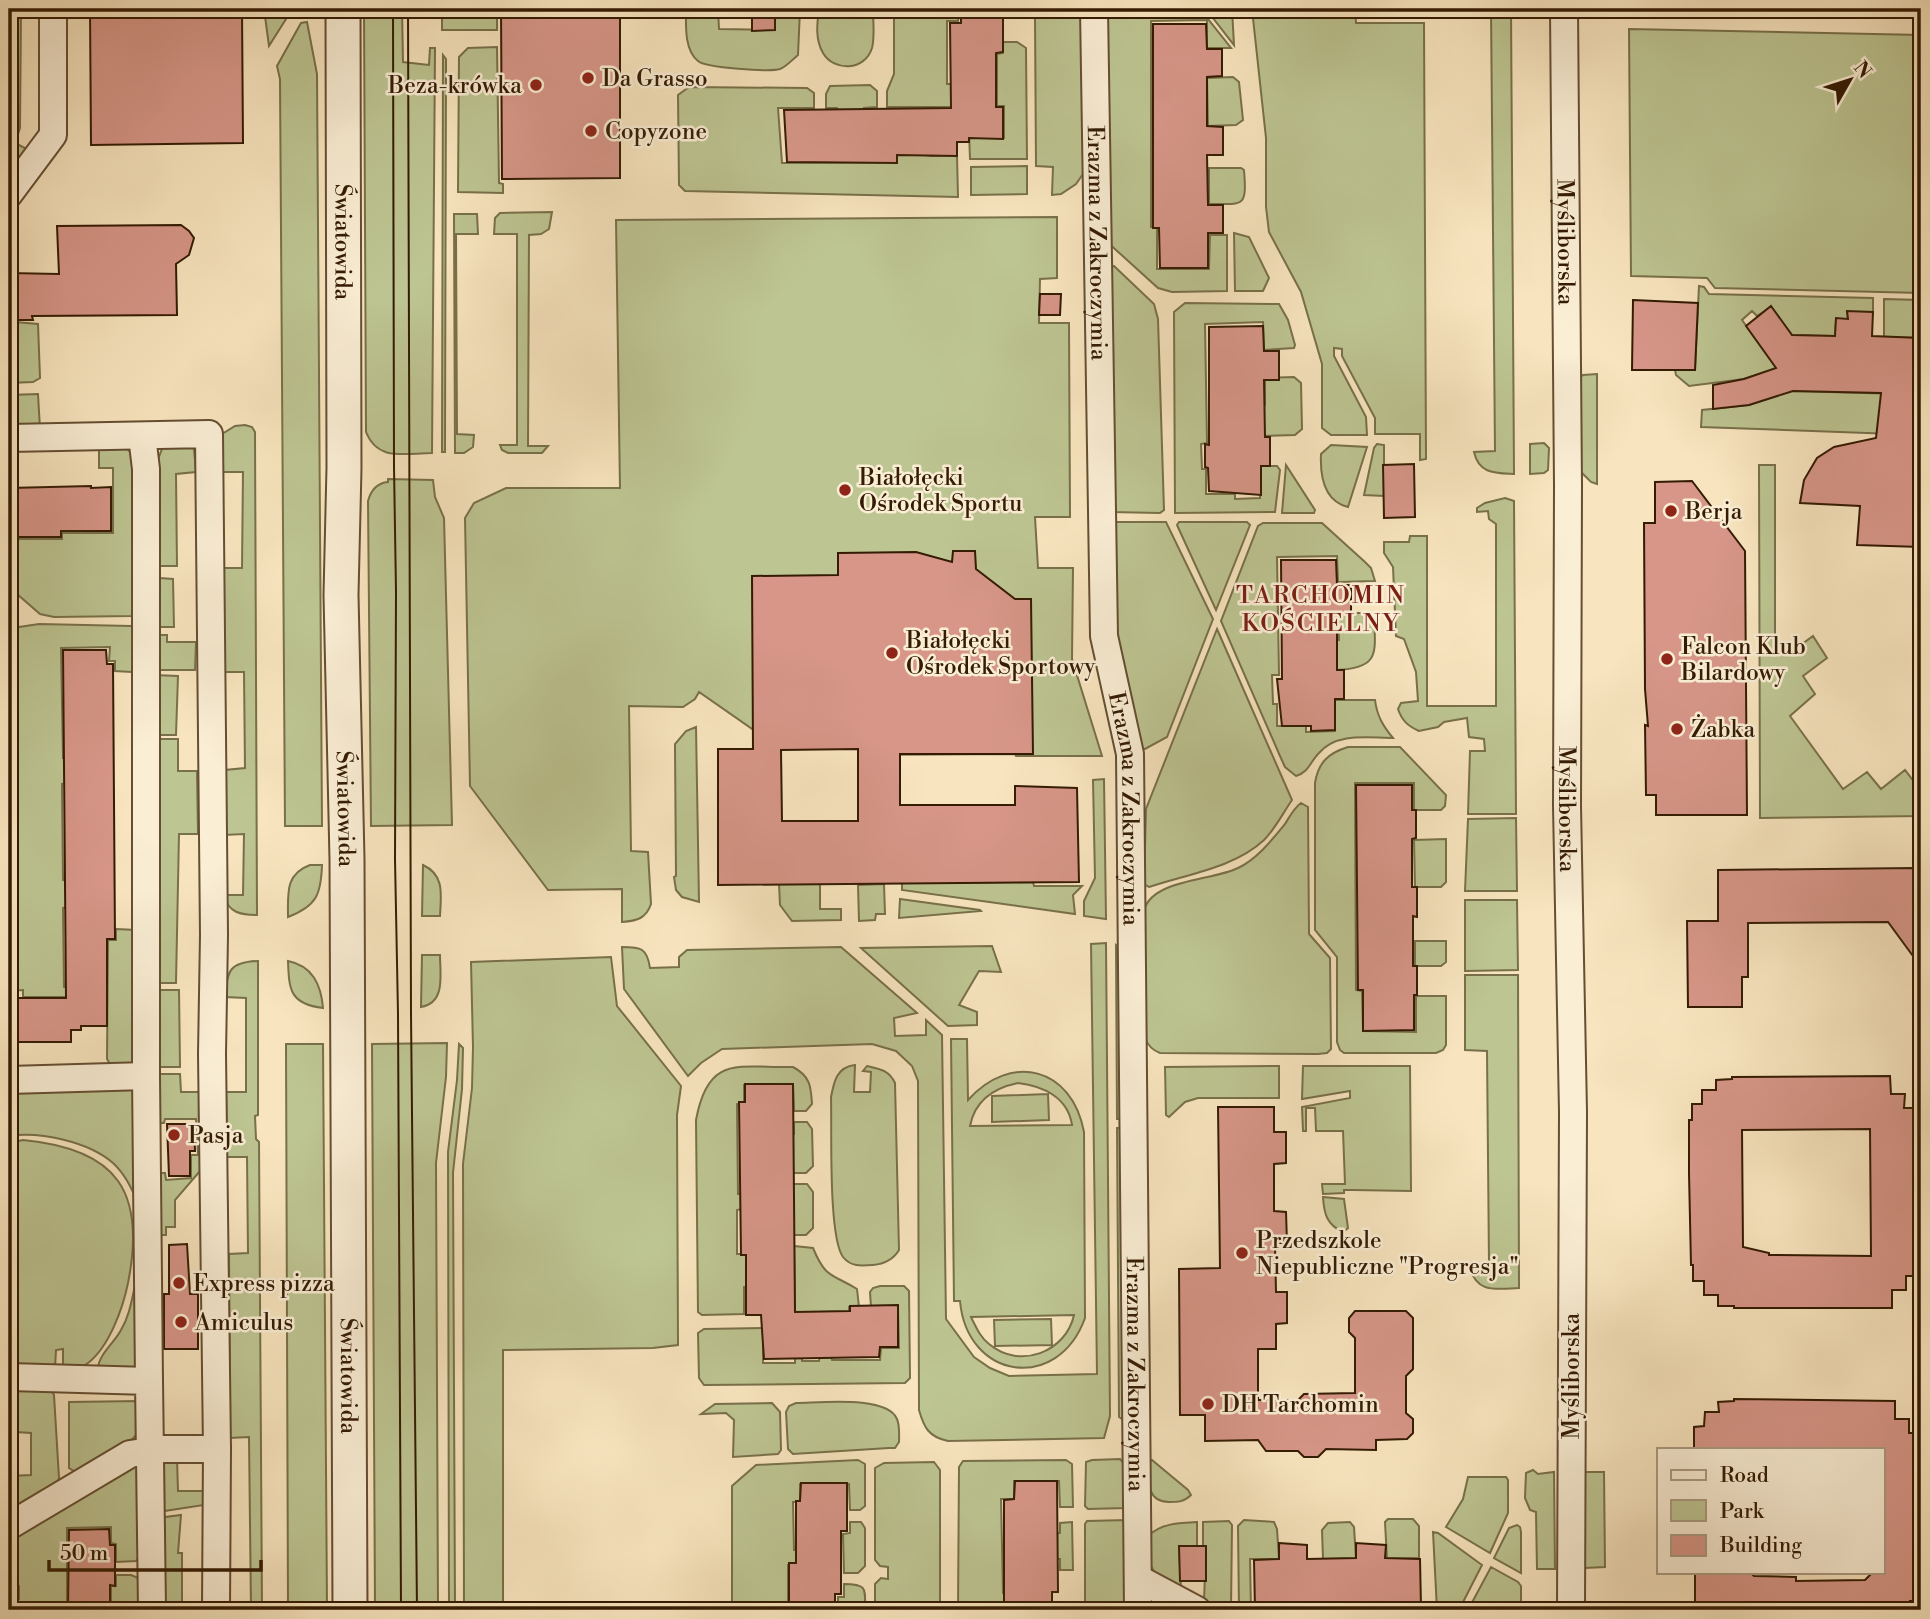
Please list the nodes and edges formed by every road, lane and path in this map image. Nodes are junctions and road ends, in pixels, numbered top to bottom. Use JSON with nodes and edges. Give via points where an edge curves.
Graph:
{"nodes":[{"id":1,"x":53,"y":9,"type":"edge"},
{"id":2,"x":343,"y":9,"type":"edge"},
{"id":3,"x":1094,"y":9,"type":"edge"},
{"id":4,"x":1564,"y":9,"type":"edge"},
{"id":5,"x":9,"y":194,"type":"edge"},
{"id":6,"x":142,"y":436,"type":"junction"},
{"id":7,"x":9,"y":438,"type":"edge"},
{"id":8,"x":146,"y":1076,"type":"junction"},
{"id":9,"x":9,"y":1080,"type":"edge"},
{"id":10,"x":9,"y":1377,"type":"edge"},
{"id":11,"x":149,"y":1381,"type":"junction"},
{"id":12,"x":218,"y":1449,"type":"junction"},
{"id":13,"x":152,"y":1450,"type":"junction"},
{"id":14,"x":9,"y":1526,"type":"edge"},
{"id":15,"x":1139,"y":1579,"type":"junction"},
{"id":16,"x":152,"y":1610,"type":"edge"},
{"id":17,"x":216,"y":1610,"type":"edge"},
{"id":18,"x":350,"y":1610,"type":"edge"},
{"id":19,"x":1138,"y":1610,"type":"edge"},
{"id":20,"x":1197,"y":1610,"type":"edge"},
{"id":21,"x":1571,"y":1610,"type":"edge"}],
"edges":[{"from":1,"to":5,"type":"street","via":[[53,135]]},
{"from":2,"to":18,"type":"street","name":"Światowida","via":[[341,595],[347,859]]},
{"from":3,"to":15,"type":"street","name":"Erazma z Zakroczymia","via":[[1104,636],[1130,754]]},
{"from":4,"to":21,"type":"street","name":"Myśliborska","via":[[1567,806],[1573,1112]]},
{"from":6,"to":7,"type":"street"},
{"from":6,"to":8,"type":"street","via":[[146,469]]},
{"from":6,"to":12,"type":"street","via":[[209,434]]},
{"from":8,"to":9,"type":"street"},
{"from":8,"to":11,"type":"street"},
{"from":10,"to":11,"type":"street"},
{"from":11,"to":13,"type":"street"},
{"from":12,"to":13,"type":"street"},
{"from":12,"to":17,"type":"street"},
{"from":13,"to":14,"type":"street","via":[[130,1454]]},
{"from":13,"to":16,"type":"street"},
{"from":15,"to":19,"type":"street","name":"Erazma z Zakroczymia"},
{"from":15,"to":20,"type":"street"}]}
